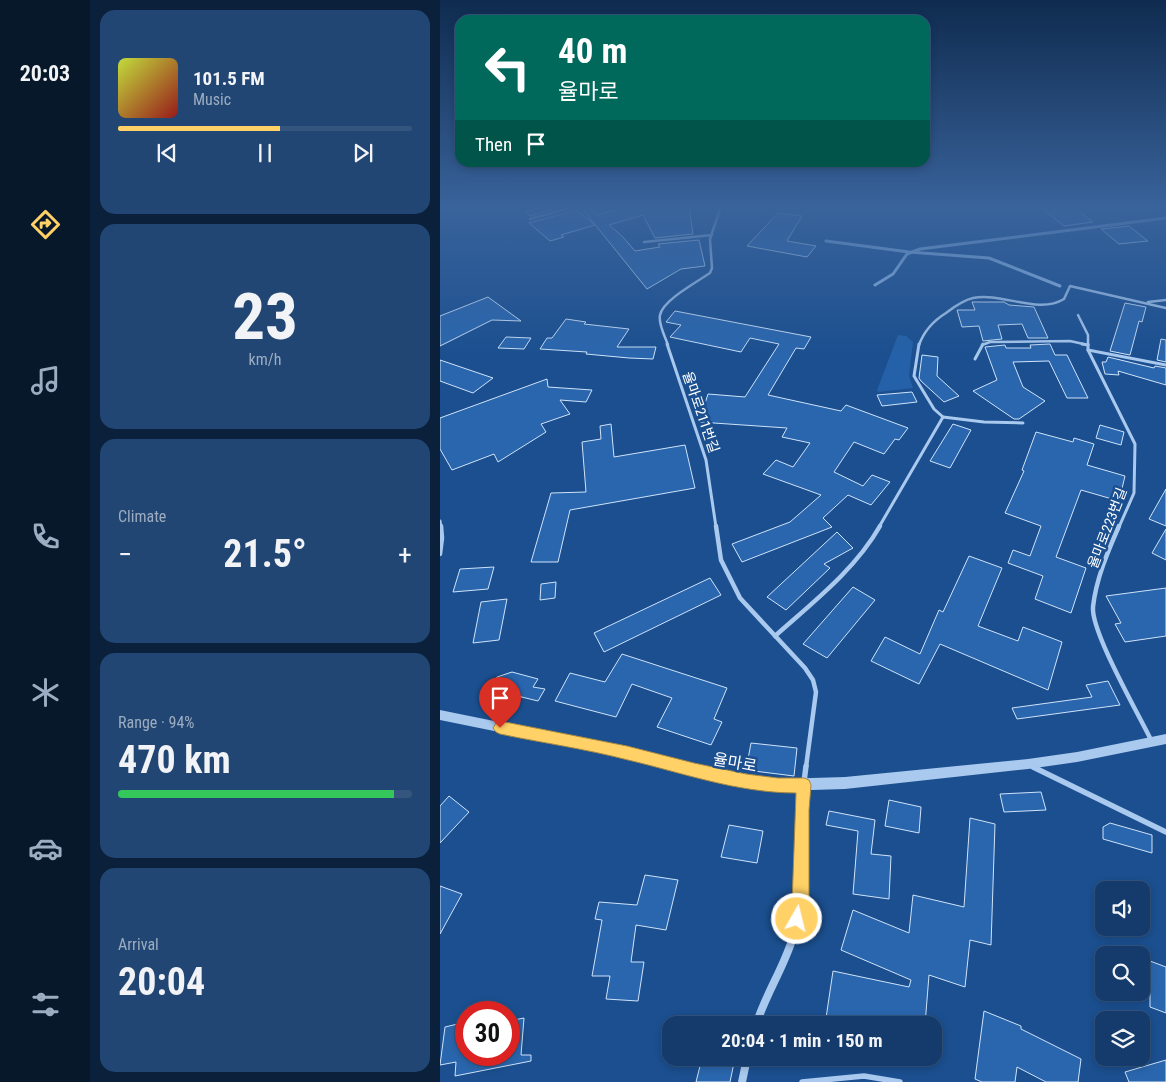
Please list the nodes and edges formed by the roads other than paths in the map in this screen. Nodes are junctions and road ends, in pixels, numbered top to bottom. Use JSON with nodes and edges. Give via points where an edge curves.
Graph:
{"nodes":[{"id":1,"x":711,"y":256,"type":"edge"},
{"id":2,"x":1070,"y":286,"type":"joint"},
{"id":3,"x":1166,"y":300,"type":"edge"},
{"id":4,"x":1144,"y":303,"type":"junction"},
{"id":5,"x":1166,"y":308,"type":"edge"},
{"id":6,"x":1078,"y":315,"type":"dead end"},
{"id":7,"x":1088,"y":345,"type":"junction"},
{"id":8,"x":1088,"y":350,"type":"junction"},
{"id":9,"x":975,"y":359,"type":"dead end"},
{"id":10,"x":1166,"y":365,"type":"edge"},
{"id":11,"x":943,"y":417,"type":"junction"},
{"id":12,"x":1023,"y":423,"type":"dead end"},
{"id":13,"x":440,"y":521,"type":"edge"},
{"id":14,"x":440,"y":554,"type":"edge"},
{"id":15,"x":776,"y":636,"type":"junction"},
{"id":16,"x":440,"y":715,"type":"edge"},
{"id":17,"x":1166,"y":739,"type":"edge"},
{"id":18,"x":1152,"y":742,"type":"junction"},
{"id":19,"x":1028,"y":764,"type":"junction"},
{"id":20,"x":804,"y":785,"type":"junction"},
{"id":21,"x":1166,"y":832,"type":"edge"},
{"id":22,"x":760,"y":1016,"type":"edge"},
{"id":23,"x":745,"y":1066,"type":"edge"},
{"id":24,"x":742,"y":1082,"type":"edge"},
{"id":25,"x":802,"y":1082,"type":"edge"},
{"id":26,"x":900,"y":1082,"type":"edge"}],
"edges":[{"from":1,"to":15,"type":"lane","name":"율마로211번길","via":[[710,272],[668,303],[660,314],[660,322],[706,460],[721,560],[740,598]]},
{"from":2,"to":4,"type":"lane"},
{"from":2,"to":11,"type":"lane","via":[[1060,301],[1027,303],[976,298],[932,322],[920,338],[914,376],[934,409]]},
{"from":3,"to":4,"type":"lane"},
{"from":4,"to":5,"type":"lane"},
{"from":6,"to":7,"type":"lane","name":"율마로223번길","via":[[1088,335]]},
{"from":7,"to":8,"type":"lane","name":"율마로223번길"},
{"from":7,"to":9,"type":"lane","via":[[1070,341],[990,342],[982,344]]},
{"from":8,"to":10,"type":"lane"},
{"from":8,"to":18,"type":"lane","name":"율마로223번길","via":[[1135,444],[1136,464],[1134,493],[1101,572],[1094,608],[1097,631]]},
{"from":11,"to":12,"type":"lane"},
{"from":11,"to":15,"type":"lane","via":[[870,544],[828,589]]},
{"from":13,"to":14,"type":"lane"},
{"from":15,"to":20,"type":"lane","via":[[805,668],[816,692]]},
{"from":16,"to":20,"type":"street","name":"율마로","via":[[627,752],[694,771],[746,781]]},
{"from":17,"to":18,"type":"street","name":"율마로"},
{"from":18,"to":19,"type":"street","name":"율마로"},
{"from":19,"to":20,"type":"street","name":"율마로"},
{"from":19,"to":21,"type":"lane"},
{"from":20,"to":22,"type":"street","via":[[801,904],[794,934]]},
{"from":23,"to":24,"type":"street"},
{"from":25,"to":26,"type":"lane","via":[[864,1076]]}]}
